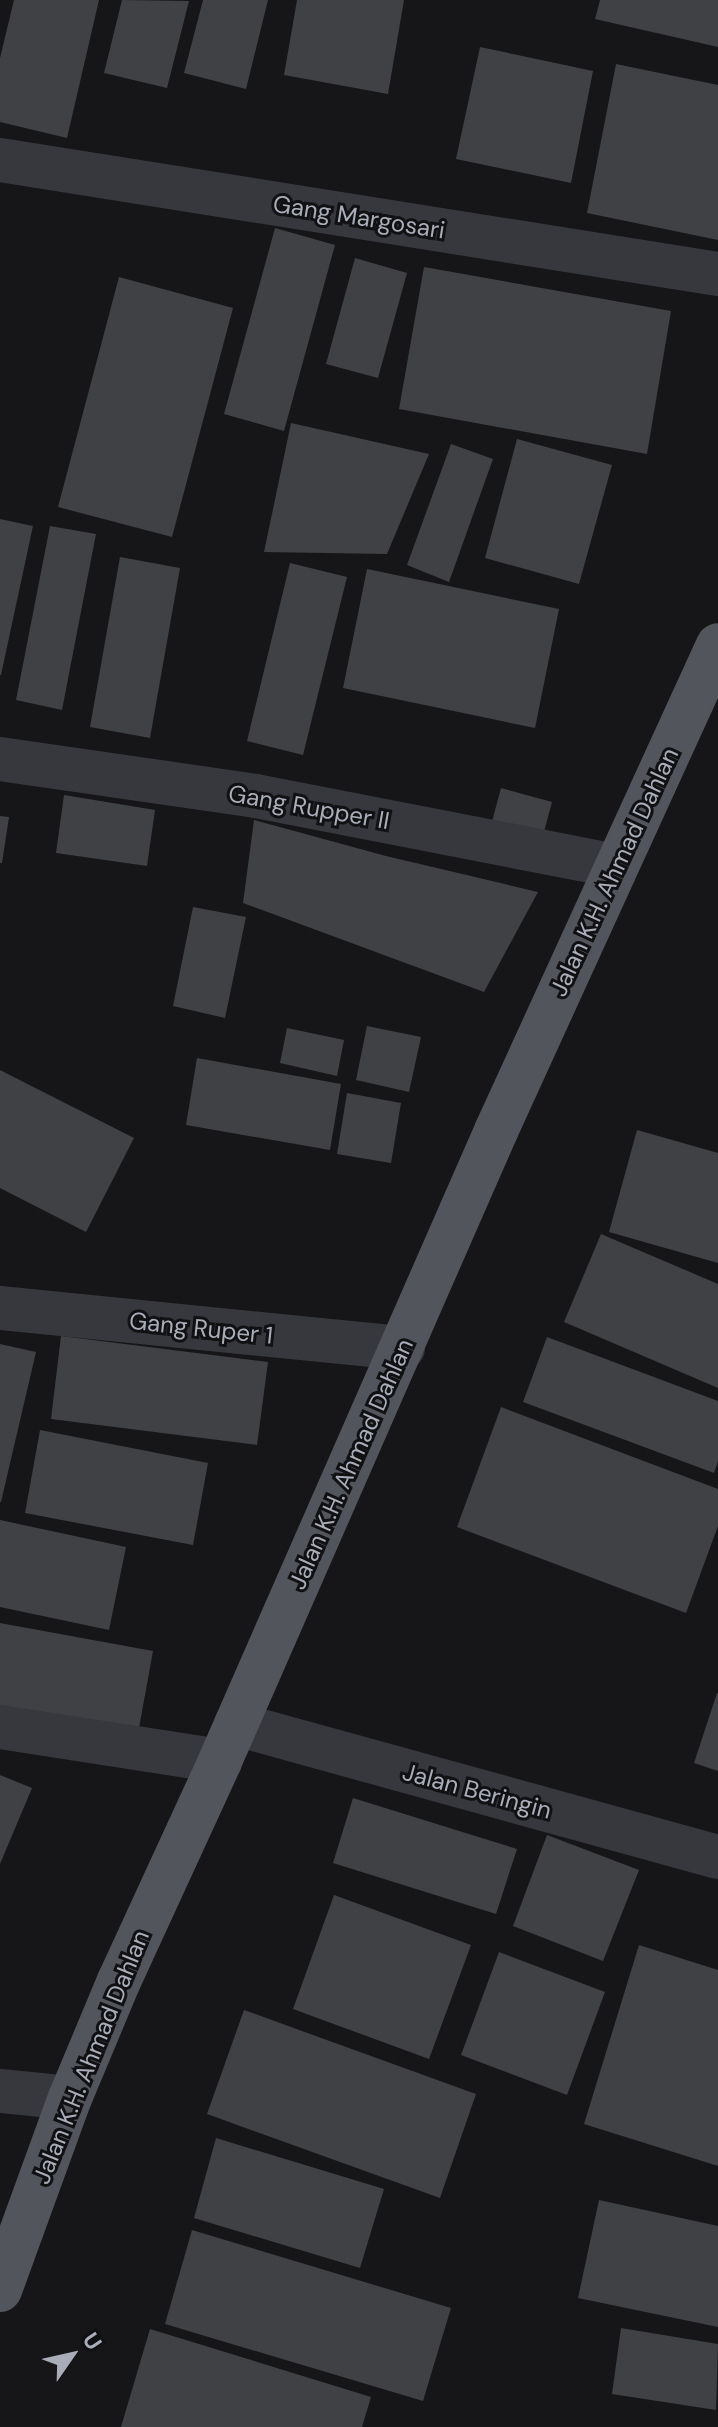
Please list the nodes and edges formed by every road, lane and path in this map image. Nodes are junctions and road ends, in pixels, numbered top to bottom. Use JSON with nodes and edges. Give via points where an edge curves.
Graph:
{"nodes":[{"id":1,"x":0,"y":160,"type":"edge"},
{"id":2,"x":718,"y":274,"type":"edge"},
{"id":3,"x":718,"y":645,"type":"edge"},
{"id":4,"x":0,"y":759,"type":"edge"},
{"id":5,"x":616,"y":866,"type":"junction"},
{"id":6,"x":0,"y":1308,"type":"edge"},
{"id":7,"x":403,"y":1348,"type":"junction"},
{"id":8,"x":0,"y":1727,"type":"edge"},
{"id":9,"x":228,"y":1743,"type":"junction"},
{"id":10,"x":718,"y":1857,"type":"edge"},
{"id":11,"x":0,"y":2091,"type":"edge"},
{"id":12,"x":70,"y":2098,"type":"junction"},
{"id":13,"x":0,"y":2290,"type":"edge"}],
"edges":[{"from":1,"to":2,"type":"street","name":"Gang Margosari"},
{"from":3,"to":5,"type":"main road","name":"Jalan K.H. Ahmad Dahlan"},
{"from":4,"to":5,"type":"street","name":"Gang Rupper II","via":[[256,796]]},
{"from":5,"to":7,"type":"main road","name":"Jalan K.H. Ahmad Dahlan"},
{"from":6,"to":7,"type":"street","name":"Gang Ruper 1"},
{"from":7,"to":9,"type":"main road","name":"Jalan K.H. Ahmad Dahlan"},
{"from":8,"to":9,"type":"street","name":"Jalan Beringin"},
{"from":9,"to":10,"type":"street","name":"Jalan Beringin"},
{"from":9,"to":12,"type":"main road","name":"Jalan K.H. Ahmad Dahlan"},
{"from":11,"to":12,"type":"street"},
{"from":12,"to":13,"type":"main road","name":"Jalan K.H. Ahmad Dahlan"}]}
